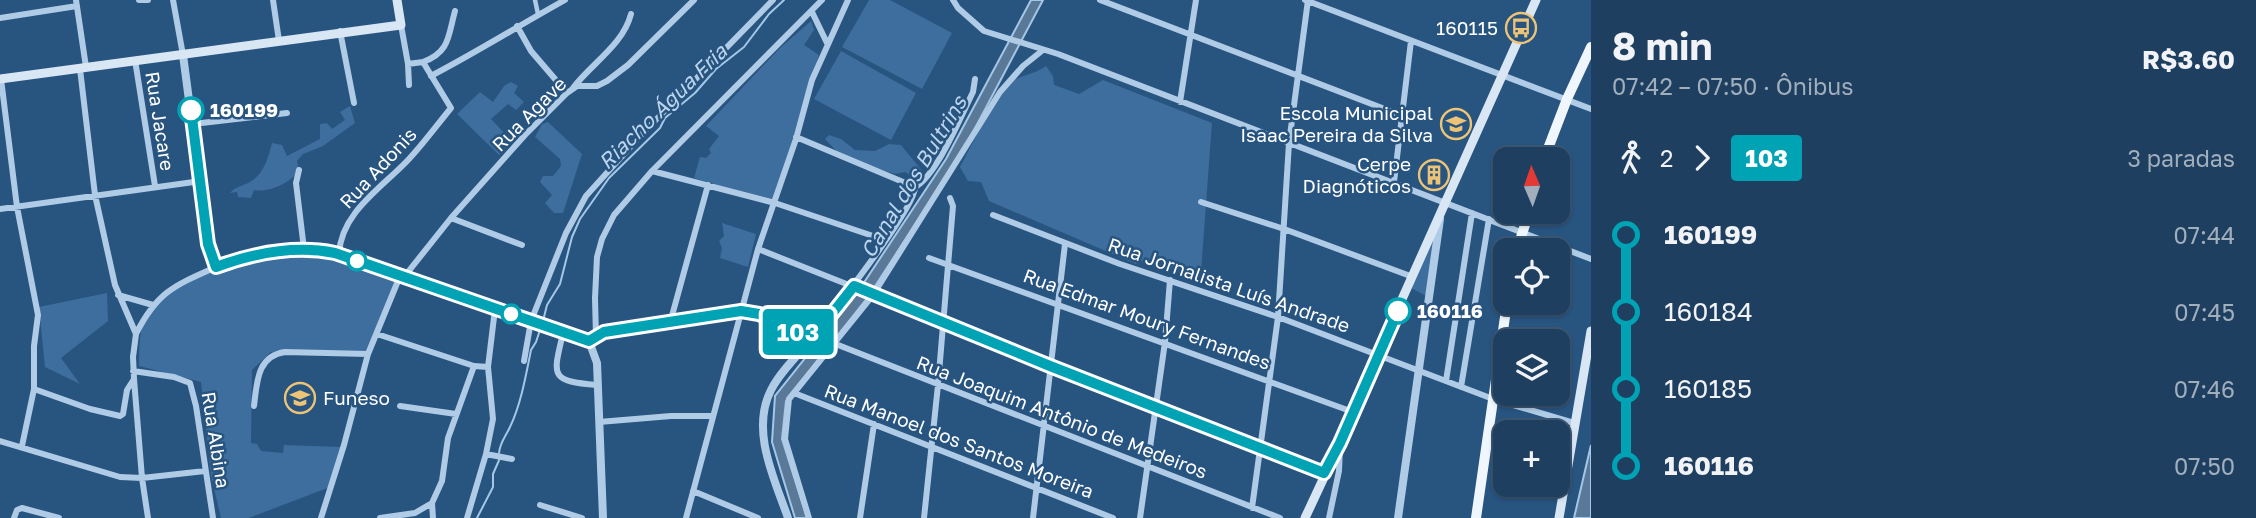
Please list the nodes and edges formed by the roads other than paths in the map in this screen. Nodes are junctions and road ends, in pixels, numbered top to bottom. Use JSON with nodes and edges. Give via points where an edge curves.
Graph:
{"nodes":[{"id":1,"x":139,"y":0,"type":"edge"},
{"id":2,"x":148,"y":0,"type":"edge"},
{"id":3,"x":173,"y":0,"type":"edge"},
{"id":4,"x":273,"y":0,"type":"edge"},
{"id":5,"x":397,"y":0,"type":"edge"},
{"id":6,"x":535,"y":0,"type":"edge"},
{"id":7,"x":565,"y":0,"type":"edge"},
{"id":8,"x":694,"y":0,"type":"edge"},
{"id":9,"x":773,"y":0,"type":"edge"},
{"id":10,"x":822,"y":0,"type":"edge"},
{"id":11,"x":848,"y":0,"type":"edge"},
{"id":12,"x":953,"y":0,"type":"edge"},
{"id":13,"x":1100,"y":0,"type":"edge"},
{"id":14,"x":1196,"y":0,"type":"edge"},
{"id":15,"x":1307,"y":0,"type":"edge"},
{"id":16,"x":1536,"y":0,"type":"edge"},
{"id":17,"x":77,"y":3,"type":"edge"},
{"id":18,"x":455,"y":11,"type":"dead end"},
{"id":19,"x":812,"y":12,"type":"junction"},
{"id":20,"x":538,"y":14,"type":"junction"},
{"id":21,"x":631,"y":14,"type":"dead end"},
{"id":22,"x":0,"y":18,"type":"edge"},
{"id":23,"x":401,"y":25,"type":"junction"},
{"id":24,"x":517,"y":26,"type":"junction"},
{"id":25,"x":341,"y":31,"type":"junction"},
{"id":26,"x":1191,"y":36,"type":"junction"},
{"id":27,"x":279,"y":41,"type":"junction"},
{"id":28,"x":1411,"y":41,"type":"junction"},
{"id":29,"x":827,"y":43,"type":"junction"},
{"id":30,"x":1591,"y":47,"type":"edge"},
{"id":31,"x":1043,"y":50,"type":"junction"},
{"id":32,"x":183,"y":55,"type":"junction"},
{"id":33,"x":135,"y":60,"type":"junction"},
{"id":34,"x":423,"y":62,"type":"junction"},
{"id":35,"x":408,"y":64,"type":"junction"},
{"id":36,"x":83,"y":68,"type":"junction"},
{"id":37,"x":1504,"y":74,"type":"junction"},
{"id":38,"x":431,"y":76,"type":"junction"},
{"id":39,"x":1297,"y":76,"type":"junction"},
{"id":40,"x":0,"y":79,"type":"edge"},
{"id":41,"x":975,"y":79,"type":"dead end"},
{"id":42,"x":409,"y":85,"type":"dead end"},
{"id":43,"x":569,"y":91,"type":"junction"},
{"id":44,"x":1567,"y":99,"type":"junction"},
{"id":45,"x":1180,"y":102,"type":"junction"},
{"id":46,"x":354,"y":103,"type":"dead end"},
{"id":47,"x":1591,"y":108,"type":"edge"},
{"id":48,"x":287,"y":113,"type":"dead end"},
{"id":49,"x":1403,"y":116,"type":"junction"},
{"id":50,"x":193,"y":124,"type":"junction"},
{"id":51,"x":796,"y":137,"type":"junction"},
{"id":52,"x":1289,"y":143,"type":"junction"},
{"id":53,"x":1549,"y":147,"type":"edge"},
{"id":54,"x":299,"y":170,"type":"dead end"},
{"id":55,"x":652,"y":171,"type":"junction"},
{"id":56,"x":201,"y":181,"type":"junction"},
{"id":57,"x":1394,"y":182,"type":"junction"},
{"id":58,"x":155,"y":186,"type":"junction"},
{"id":59,"x":708,"y":186,"type":"junction"},
{"id":60,"x":915,"y":187,"type":"junction"},
{"id":61,"x":95,"y":195,"type":"junction"},
{"id":62,"x":950,"y":198,"type":"dead end"},
{"id":63,"x":1201,"y":202,"type":"dead end"},
{"id":64,"x":1446,"y":202,"type":"junction"},
{"id":65,"x":775,"y":203,"type":"junction"},
{"id":66,"x":17,"y":207,"type":"junction"},
{"id":67,"x":0,"y":209,"type":"edge"},
{"id":68,"x":1472,"y":213,"type":"junction"},
{"id":69,"x":993,"y":215,"type":"dead end"},
{"id":70,"x":1440,"y":215,"type":"junction"},
{"id":71,"x":451,"y":218,"type":"junction"},
{"id":72,"x":1489,"y":219,"type":"junction"},
{"id":73,"x":1526,"y":224,"type":"edge"},
{"id":74,"x":1284,"y":229,"type":"junction"},
{"id":75,"x":1523,"y":233,"type":"junction"},
{"id":76,"x":1521,"y":238,"type":"edge"},
{"id":77,"x":885,"y":240,"type":"junction"},
{"id":78,"x":1065,"y":244,"type":"junction"},
{"id":79,"x":522,"y":246,"type":"dead end"},
{"id":80,"x":304,"y":249,"type":"junction"},
{"id":81,"x":758,"y":249,"type":"junction"},
{"id":82,"x":339,"y":254,"type":"junction"},
{"id":83,"x":929,"y":258,"type":"dead end"},
{"id":84,"x":1591,"y":259,"type":"edge"},
{"id":85,"x":948,"y":264,"type":"junction"},
{"id":86,"x":216,"y":267,"type":"junction"},
{"id":87,"x":402,"y":276,"type":"junction"},
{"id":88,"x":1413,"y":277,"type":"junction"},
{"id":89,"x":1170,"y":280,"type":"junction"},
{"id":90,"x":856,"y":287,"type":"junction"},
{"id":91,"x":872,"y":294,"type":"junction"},
{"id":92,"x":118,"y":295,"type":"junction"},
{"id":93,"x":1057,"y":303,"type":"junction"},
{"id":94,"x":153,"y":305,"type":"junction"},
{"id":95,"x":495,"y":309,"type":"junction"},
{"id":96,"x":741,"y":311,"type":"junction"},
{"id":97,"x":1278,"y":317,"type":"junction"},
{"id":98,"x":532,"y":322,"type":"junction"},
{"id":99,"x":670,"y":323,"type":"junction"},
{"id":100,"x":944,"y":323,"type":"junction"},
{"id":101,"x":1591,"y":331,"type":"edge"},
{"id":102,"x":563,"y":333,"type":"junction"},
{"id":103,"x":136,"y":334,"type":"junction"},
{"id":104,"x":377,"y":334,"type":"junction"},
{"id":105,"x":592,"y":339,"type":"junction"},
{"id":106,"x":812,"y":339,"type":"junction"},
{"id":107,"x":1165,"y":342,"type":"junction"},
{"id":108,"x":833,"y":344,"type":"junction"},
{"id":109,"x":368,"y":354,"type":"junction"},
{"id":110,"x":1377,"y":355,"type":"junction"},
{"id":111,"x":524,"y":361,"type":"dead end"},
{"id":112,"x":474,"y":366,"type":"junction"},
{"id":113,"x":1050,"y":366,"type":"junction"},
{"id":114,"x":488,"y":367,"type":"junction"},
{"id":115,"x":134,"y":371,"type":"junction"},
{"id":116,"x":1420,"y":372,"type":"junction"},
{"id":117,"x":134,"y":379,"type":"junction"},
{"id":118,"x":1269,"y":379,"type":"junction"},
{"id":119,"x":1446,"y":381,"type":"junction"},
{"id":120,"x":597,"y":385,"type":"junction"},
{"id":121,"x":938,"y":385,"type":"junction"},
{"id":122,"x":1461,"y":387,"type":"junction"},
{"id":123,"x":34,"y":389,"type":"junction"},
{"id":124,"x":794,"y":393,"type":"junction"},
{"id":125,"x":1493,"y":398,"type":"joint"},
{"id":126,"x":1155,"y":405,"type":"junction"},
{"id":127,"x":254,"y":406,"type":"dead end"},
{"id":128,"x":400,"y":406,"type":"dead end"},
{"id":129,"x":1519,"y":406,"type":"edge"},
{"id":130,"x":1353,"y":412,"type":"junction"},
{"id":131,"x":456,"y":414,"type":"junction"},
{"id":132,"x":712,"y":416,"type":"junction"},
{"id":133,"x":599,"y":422,"type":"junction"},
{"id":134,"x":1574,"y":423,"type":"junction"},
{"id":135,"x":874,"y":424,"type":"junction"},
{"id":136,"x":1043,"y":425,"type":"junction"},
{"id":137,"x":0,"y":441,"type":"edge"},
{"id":138,"x":1340,"y":443,"type":"junction"},
{"id":139,"x":22,"y":446,"type":"junction"},
{"id":140,"x":931,"y":447,"type":"junction"},
{"id":141,"x":1262,"y":447,"type":"junction"},
{"id":142,"x":486,"y":454,"type":"junction"},
{"id":143,"x":512,"y":459,"type":"dead end"},
{"id":144,"x":1146,"y":467,"type":"junction"},
{"id":145,"x":205,"y":471,"type":"junction"},
{"id":146,"x":1324,"y":473,"type":"junction"},
{"id":147,"x":142,"y":478,"type":"junction"},
{"id":148,"x":1036,"y":487,"type":"junction"},
{"id":149,"x":693,"y":491,"type":"junction"},
{"id":150,"x":432,"y":503,"type":"junction"},
{"id":151,"x":540,"y":505,"type":"dead end"},
{"id":152,"x":1252,"y":508,"type":"junction"},
{"id":153,"x":748,"y":516,"type":"edge"},
{"id":154,"x":14,"y":518,"type":"edge"},
{"id":155,"x":59,"y":518,"type":"edge"},
{"id":156,"x":148,"y":518,"type":"edge"},
{"id":157,"x":213,"y":518,"type":"edge"},
{"id":158,"x":321,"y":518,"type":"edge"},
{"id":159,"x":380,"y":518,"type":"edge"},
{"id":160,"x":433,"y":518,"type":"edge"},
{"id":161,"x":467,"y":518,"type":"edge"},
{"id":162,"x":582,"y":518,"type":"edge"},
{"id":163,"x":603,"y":518,"type":"edge"},
{"id":164,"x":686,"y":518,"type":"edge"},
{"id":165,"x":758,"y":518,"type":"edge"},
{"id":166,"x":788,"y":518,"type":"edge"},
{"id":167,"x":809,"y":518,"type":"edge"},
{"id":168,"x":860,"y":518,"type":"edge"},
{"id":169,"x":924,"y":518,"type":"edge"},
{"id":170,"x":1032,"y":518,"type":"edge"},
{"id":171,"x":1113,"y":518,"type":"edge"},
{"id":172,"x":1140,"y":518,"type":"edge"},
{"id":173,"x":1280,"y":518,"type":"edge"},
{"id":174,"x":1305,"y":518,"type":"edge"},
{"id":175,"x":1329,"y":518,"type":"edge"},
{"id":176,"x":1398,"y":518,"type":"edge"},
{"id":177,"x":1476,"y":518,"type":"edge"},
{"id":178,"x":1559,"y":518,"type":"edge"}],
"edges":[{"from":1,"to":2,"type":"street"},
{"from":3,"to":32,"type":"street"},
{"from":4,"to":27,"type":"street"},
{"from":5,"to":23,"type":"main road"},
{"from":6,"to":20,"type":"street"},
{"from":7,"to":20,"type":"street"},
{"from":8,"to":43,"type":"street","name":"Rua Agave","via":[[607,81]]},
{"from":9,"to":98,"type":"street","via":[[586,196],[566,233]]},
{"from":10,"to":19,"type":"street"},
{"from":11,"to":29,"type":"street"},
{"from":12,"to":31,"type":"street","via":[[984,32]]},
{"from":13,"to":26,"type":"street"},
{"from":14,"to":26,"type":"street"},
{"from":15,"to":28,"type":"street"},
{"from":15,"to":39,"type":"street"},
{"from":16,"to":37,"type":"main road"},
{"from":17,"to":22,"type":"street"},
{"from":17,"to":36,"type":"street"},
{"from":18,"to":34,"type":"street","via":[[445,48]]},
{"from":19,"to":29,"type":"street"},
{"from":19,"to":55,"type":"street"},
{"from":20,"to":24,"type":"street"},
{"from":21,"to":43,"type":"street","via":[[624,33]]},
{"from":23,"to":25,"type":"main road"},
{"from":23,"to":35,"type":"street"},
{"from":24,"to":38,"type":"street"},
{"from":24,"to":43,"type":"street","via":[[531,51]]},
{"from":25,"to":27,"type":"main road"},
{"from":25,"to":46,"type":"street"},
{"from":26,"to":39,"type":"street"},
{"from":26,"to":45,"type":"street"},
{"from":27,"to":32,"type":"main road"},
{"from":28,"to":37,"type":"street"},
{"from":28,"to":49,"type":"street"},
{"from":29,"to":51,"type":"street"},
{"from":30,"to":44,"type":"main road"},
{"from":31,"to":45,"type":"street"},
{"from":31,"to":91,"type":"street","via":[[991,104]]},
{"from":32,"to":33,"type":"main road"},
{"from":32,"to":50,"type":"street"},
{"from":33,"to":36,"type":"main road"},
{"from":33,"to":58,"type":"street","name":"Rua Jacare"},
{"from":34,"to":35,"type":"street"},
{"from":34,"to":38,"type":"street"},
{"from":35,"to":42,"type":"street"},
{"from":36,"to":40,"type":"main road"},
{"from":36,"to":61,"type":"street"},
{"from":37,"to":44,"type":"street"},
{"from":37,"to":64,"type":"main road"},
{"from":38,"to":82,"type":"street","name":"Rua Adonis","via":[[451,108],[347,224]]},
{"from":39,"to":49,"type":"street"},
{"from":39,"to":52,"type":"street"},
{"from":40,"to":66,"type":"street"},
{"from":41,"to":60,"type":"street","via":[[973,92],[934,169]]},
{"from":43,"to":71,"type":"street","name":"Rua Agave"},
{"from":44,"to":47,"type":"street"},
{"from":44,"to":53,"type":"main road"},
{"from":45,"to":52,"type":"street"},
{"from":48,"to":50,"type":"street"},
{"from":49,"to":57,"type":"street"},
{"from":50,"to":56,"type":"street"},
{"from":51,"to":60,"type":"street"},
{"from":51,"to":65,"type":"street"},
{"from":52,"to":57,"type":"street"},
{"from":52,"to":74,"type":"street"},
{"from":54,"to":80,"type":"street","via":[[296,183]]},
{"from":55,"to":59,"type":"street"},
{"from":55,"to":105,"type":"street","via":[[614,215],[602,239]]},
{"from":56,"to":58,"type":"street"},
{"from":56,"to":86,"type":"street","via":[[208,244]]},
{"from":57,"to":64,"type":"street"},
{"from":58,"to":61,"type":"street"},
{"from":59,"to":65,"type":"street"},
{"from":59,"to":99,"type":"street"},
{"from":60,"to":77,"type":"street","via":[[913,199]]},
{"from":61,"to":66,"type":"street"},
{"from":61,"to":92,"type":"street"},
{"from":62,"to":85,"type":"street"},
{"from":63,"to":74,"type":"street"},
{"from":64,"to":68,"type":"street"},
{"from":64,"to":70,"type":"main road"},
{"from":65,"to":77,"type":"street"},
{"from":65,"to":81,"type":"street"},
{"from":66,"to":67,"type":"street"},
{"from":66,"to":123,"type":"street","via":[[38,315]]},
{"from":68,"to":72,"type":"street"},
{"from":68,"to":119,"type":"street"},
{"from":69,"to":78,"type":"street","name":"Rua Jornalista Luís Andrade"},
{"from":70,"to":88,"type":"main road"},
{"from":70,"to":116,"type":"street"},
{"from":71,"to":79,"type":"street"},
{"from":71,"to":87,"type":"street","name":"Rua Agave"},
{"from":72,"to":75,"type":"street"},
{"from":72,"to":122,"type":"street"},
{"from":73,"to":75,"type":"main road"},
{"from":74,"to":88,"type":"street"},
{"from":74,"to":97,"type":"street"},
{"from":75,"to":76,"type":"main road"},
{"from":75,"to":84,"type":"street"},
{"from":77,"to":90,"type":"street"},
{"from":78,"to":89,"type":"street","name":"Rua Jornalista Luís Andrade"},
{"from":78,"to":93,"type":"street"},
{"from":80,"to":82,"type":"street"},
{"from":80,"to":86,"type":"street"},
{"from":81,"to":90,"type":"street"},
{"from":81,"to":96,"type":"street"},
{"from":82,"to":87,"type":"street"},
{"from":83,"to":85,"type":"street","name":"Rua Edmar Moury Fernandes"},
{"from":85,"to":93,"type":"street","name":"Rua Edmar Moury Fernandes"},
{"from":85,"to":100,"type":"street"},
{"from":86,"to":94,"type":"street","via":[[178,284]]},
{"from":87,"to":95,"type":"street"},
{"from":87,"to":104,"type":"street","name":"Rua Agave"},
{"from":88,"to":110,"type":"main road"},
{"from":89,"to":97,"type":"street","name":"Rua Jornalista Luís Andrade"},
{"from":89,"to":107,"type":"street"},
{"from":90,"to":91,"type":"street"},
{"from":90,"to":106,"type":"street"},
{"from":91,"to":100,"type":"street"},
{"from":91,"to":108,"type":"street"},
{"from":92,"to":94,"type":"street"},
{"from":92,"to":103,"type":"street"},
{"from":93,"to":107,"type":"street","name":"Rua Edmar Moury Fernandes"},
{"from":93,"to":113,"type":"street"},
{"from":94,"to":103,"type":"street"},
{"from":95,"to":98,"type":"street"},
{"from":95,"to":114,"type":"street"},
{"from":96,"to":99,"type":"street"},
{"from":96,"to":106,"type":"street","via":[[759,314]]},
{"from":96,"to":132,"type":"street"},
{"from":97,"to":110,"type":"street","name":"Rua Jornalista Luís Andrade"},
{"from":97,"to":118,"type":"street"},
{"from":98,"to":102,"type":"street"},
{"from":98,"to":111,"type":"street"},
{"from":99,"to":105,"type":"street","via":[[604,332]]},
{"from":100,"to":113,"type":"street"},
{"from":100,"to":121,"type":"street"},
{"from":101,"to":134,"type":"main road"},
{"from":102,"to":105,"type":"street"},
{"from":102,"to":120,"type":"street","via":[[557,374]]},
{"from":103,"to":115,"type":"street"},
{"from":104,"to":109,"type":"street","name":"Rua Agave"},
{"from":104,"to":112,"type":"street"},
{"from":105,"to":120,"type":"street"},
{"from":106,"to":166,"type":"street","via":[[772,387],[765,413],[766,450]]},
{"from":107,"to":118,"type":"street","name":"Rua Edmar Moury Fernandes"},
{"from":107,"to":126,"type":"street"},
{"from":108,"to":121,"type":"street","name":"Rua Joaquim Antônio de Medeiros"},
{"from":108,"to":124,"type":"street"},
{"from":109,"to":127,"type":"street","via":[[275,354],[260,369]]},
{"from":109,"to":158,"type":"street","name":"Rua Agave"},
{"from":110,"to":116,"type":"street","name":"Rua Jornalista Luís Andrade"},
{"from":110,"to":130,"type":"main road"},
{"from":112,"to":114,"type":"street"},
{"from":112,"to":131,"type":"street"},
{"from":113,"to":126,"type":"street"},
{"from":113,"to":136,"type":"street"},
{"from":114,"to":142,"type":"street","via":[[493,419]]},
{"from":115,"to":117,"type":"street"},
{"from":115,"to":145,"type":"street","name":"Rua Albina","via":[[190,383]]},
{"from":116,"to":119,"type":"street","name":"Rua Jornalista Luís Andrade"},
{"from":116,"to":176,"type":"street"},
{"from":117,"to":123,"type":"street","via":[[120,416]]},
{"from":117,"to":147,"type":"street"},
{"from":118,"to":130,"type":"street","name":"Rua Edmar Moury Fernandes"},
{"from":118,"to":141,"type":"street"},
{"from":119,"to":122,"type":"street","name":"Rua Jornalista Luís Andrade"},
{"from":120,"to":133,"type":"street"},
{"from":121,"to":136,"type":"street","name":"Rua Joaquim Antônio de Medeiros"},
{"from":121,"to":140,"type":"street"},
{"from":122,"to":125,"type":"street","name":"Rua Jornalista Luís Andrade"},
{"from":123,"to":139,"type":"street"},
{"from":124,"to":135,"type":"street","name":"Rua Manoel dos Santos Moreira"},
{"from":124,"to":167,"type":"street","via":[[788,403],[785,439]]},
{"from":125,"to":177,"type":"main road"},
{"from":126,"to":141,"type":"street"},
{"from":126,"to":144,"type":"street"},
{"from":128,"to":131,"type":"street"},
{"from":129,"to":134,"type":"street","name":"Rua Jornalista Luís Andrade"},
{"from":130,"to":138,"type":"main road"},
{"from":131,"to":150,"type":"street","via":[[442,481]]},
{"from":132,"to":133,"type":"street"},
{"from":132,"to":149,"type":"street"},
{"from":133,"to":163,"type":"street"},
{"from":134,"to":178,"type":"main road"},
{"from":135,"to":140,"type":"street","name":"Rua Manoel dos Santos Moreira"},
{"from":135,"to":168,"type":"street"},
{"from":136,"to":144,"type":"street","name":"Rua Joaquim Antônio de Medeiros"},
{"from":136,"to":148,"type":"street"},
{"from":137,"to":139,"type":"street"},
{"from":138,"to":146,"type":"main road"},
{"from":138,"to":175,"type":"street"},
{"from":139,"to":147,"type":"street","via":[[89,469]]},
{"from":140,"to":148,"type":"street","name":"Rua Manoel dos Santos Moreira"},
{"from":140,"to":169,"type":"street"},
{"from":141,"to":146,"type":"street"},
{"from":141,"to":152,"type":"street"},
{"from":142,"to":143,"type":"street"},
{"from":142,"to":161,"type":"street"},
{"from":144,"to":152,"type":"street","name":"Rua Joaquim Antônio de Medeiros"},
{"from":144,"to":172,"type":"street"},
{"from":145,"to":147,"type":"street"},
{"from":145,"to":157,"type":"street","name":"Rua Albina"},
{"from":146,"to":174,"type":"main road"},
{"from":147,"to":156,"type":"street"},
{"from":148,"to":170,"type":"street"},
{"from":148,"to":171,"type":"street","name":"Rua Manoel dos Santos Moreira"},
{"from":149,"to":153,"type":"street"},
{"from":149,"to":164,"type":"street"},
{"from":150,"to":159,"type":"street","via":[[415,513]]},
{"from":150,"to":160,"type":"street"},
{"from":151,"to":162,"type":"street"},
{"from":152,"to":173,"type":"street","name":"Rua Joaquim Antônio de Medeiros"},
{"from":153,"to":165,"type":"street"},
{"from":154,"to":155,"type":"street","via":[[22,508]]}]}
